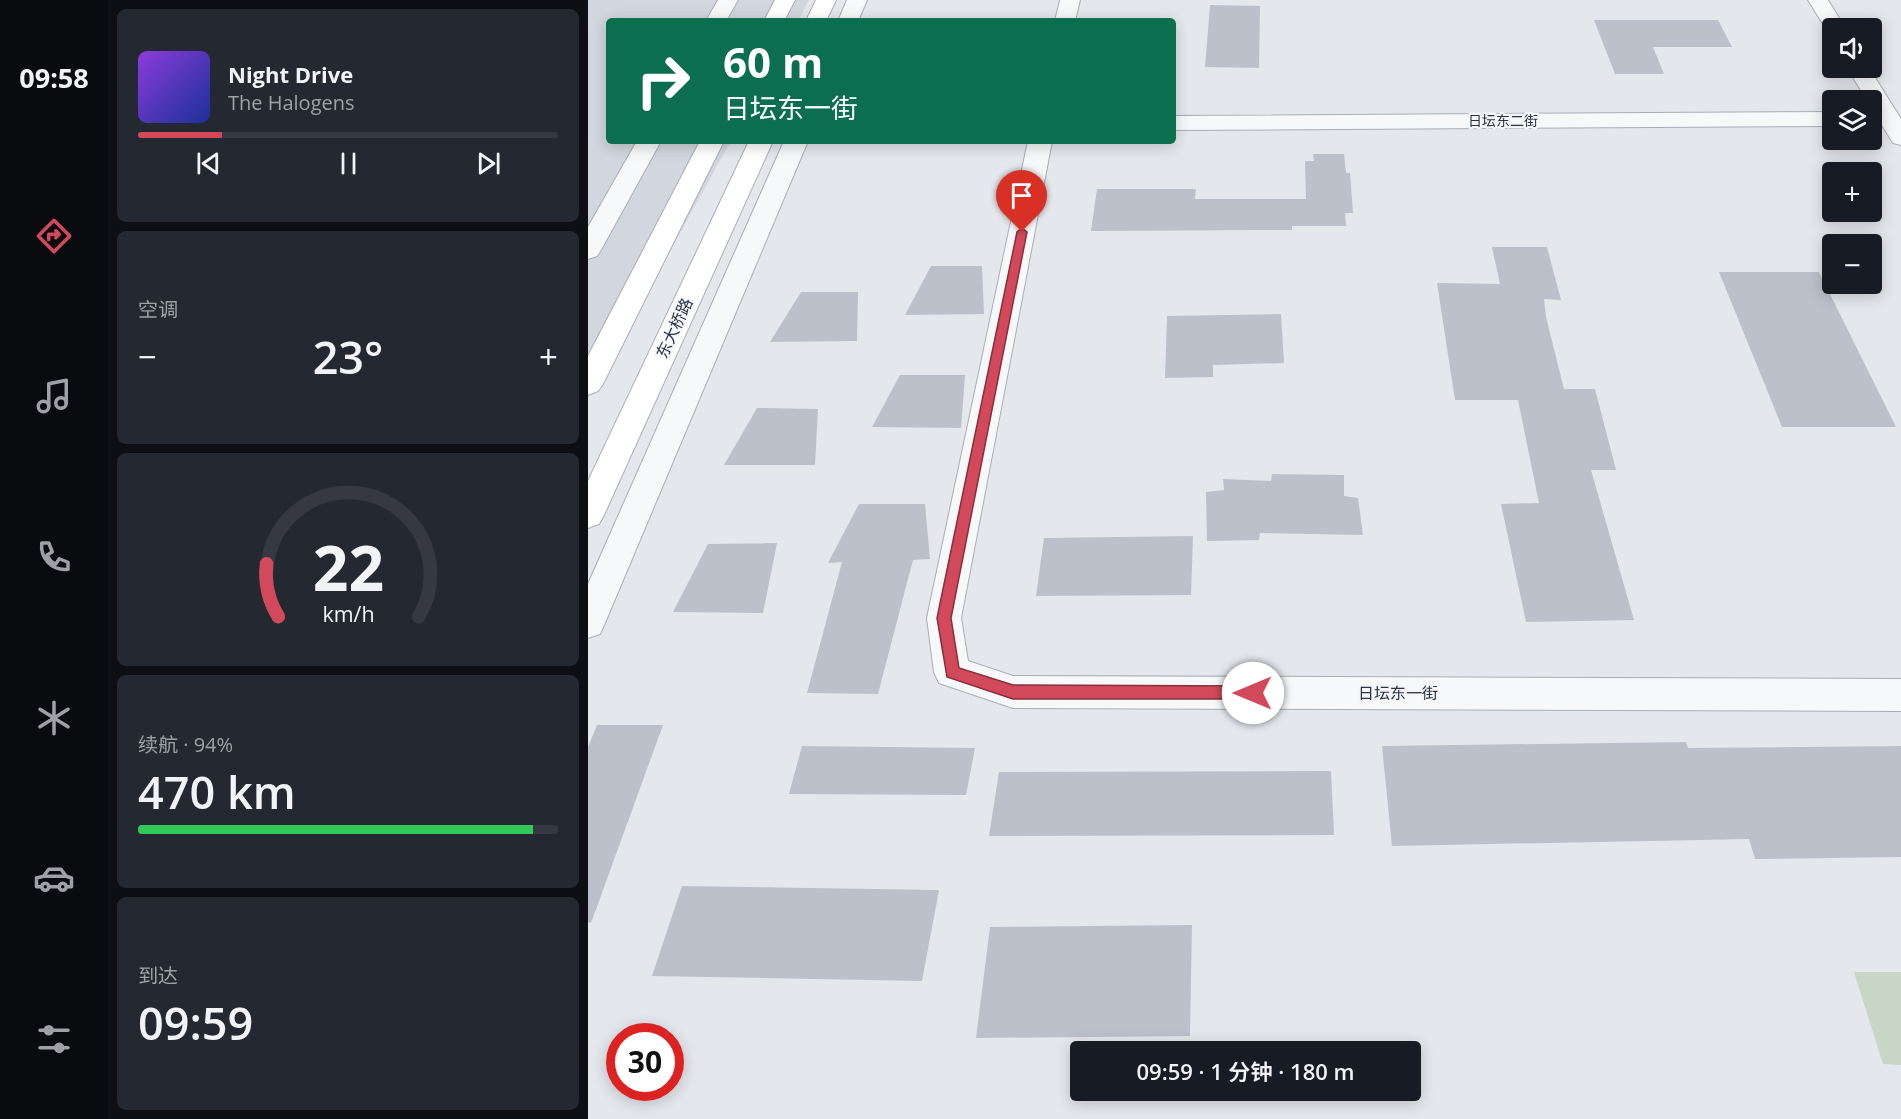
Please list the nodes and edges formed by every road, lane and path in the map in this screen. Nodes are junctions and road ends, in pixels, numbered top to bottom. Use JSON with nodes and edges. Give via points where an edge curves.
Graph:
{"nodes":[{"id":1,"x":728,"y":0,"type":"edge"},
{"id":2,"x":785,"y":0,"type":"edge"},
{"id":3,"x":826,"y":0,"type":"edge"},
{"id":4,"x":857,"y":0,"type":"edge"},
{"id":5,"x":1070,"y":0,"type":"edge"},
{"id":6,"x":1818,"y":0,"type":"edge"},
{"id":7,"x":718,"y":18,"type":"edge"},
{"id":8,"x":776,"y":18,"type":"edge"},
{"id":9,"x":817,"y":18,"type":"edge"},
{"id":10,"x":849,"y":18,"type":"edge"},
{"id":11,"x":1066,"y":18,"type":"edge"},
{"id":12,"x":1829,"y":18,"type":"edge"},
{"id":13,"x":1822,"y":118,"type":"edge"},
{"id":14,"x":1882,"y":119,"type":"edge"},
{"id":15,"x":1176,"y":123,"type":"edge"},
{"id":16,"x":1901,"y":138,"type":"edge"},
{"id":17,"x":647,"y":144,"type":"edge"},
{"id":18,"x":710,"y":144,"type":"edge"},
{"id":19,"x":760,"y":144,"type":"edge"},
{"id":20,"x":795,"y":144,"type":"edge"},
{"id":21,"x":1039,"y":144,"type":"edge"},
{"id":22,"x":588,"y":250,"type":"edge"},
{"id":23,"x":588,"y":384,"type":"edge"},
{"id":24,"x":588,"y":514,"type":"edge"},
{"id":25,"x":588,"y":622,"type":"edge"},
{"id":26,"x":1901,"y":695,"type":"edge"}],
"edges":[{"from":1,"to":7,"type":"street"},
{"from":2,"to":8,"type":"main road"},
{"from":3,"to":9,"type":"main road"},
{"from":4,"to":10,"type":"street"},
{"from":5,"to":11,"type":"street"},
{"from":6,"to":12,"type":"street"},
{"from":13,"to":15,"type":"street","name":"日坛东二街"},
{"from":14,"to":16,"type":"street"},
{"from":17,"to":22,"type":"street"},
{"from":18,"to":23,"type":"main road"},
{"from":19,"to":24,"type":"main road","name":"东大桥路"},
{"from":20,"to":25,"type":"street"},
{"from":21,"to":26,"type":"street","name":"日坛东一街","via":[[944,618],[952,672],[1013,692]]}]}
